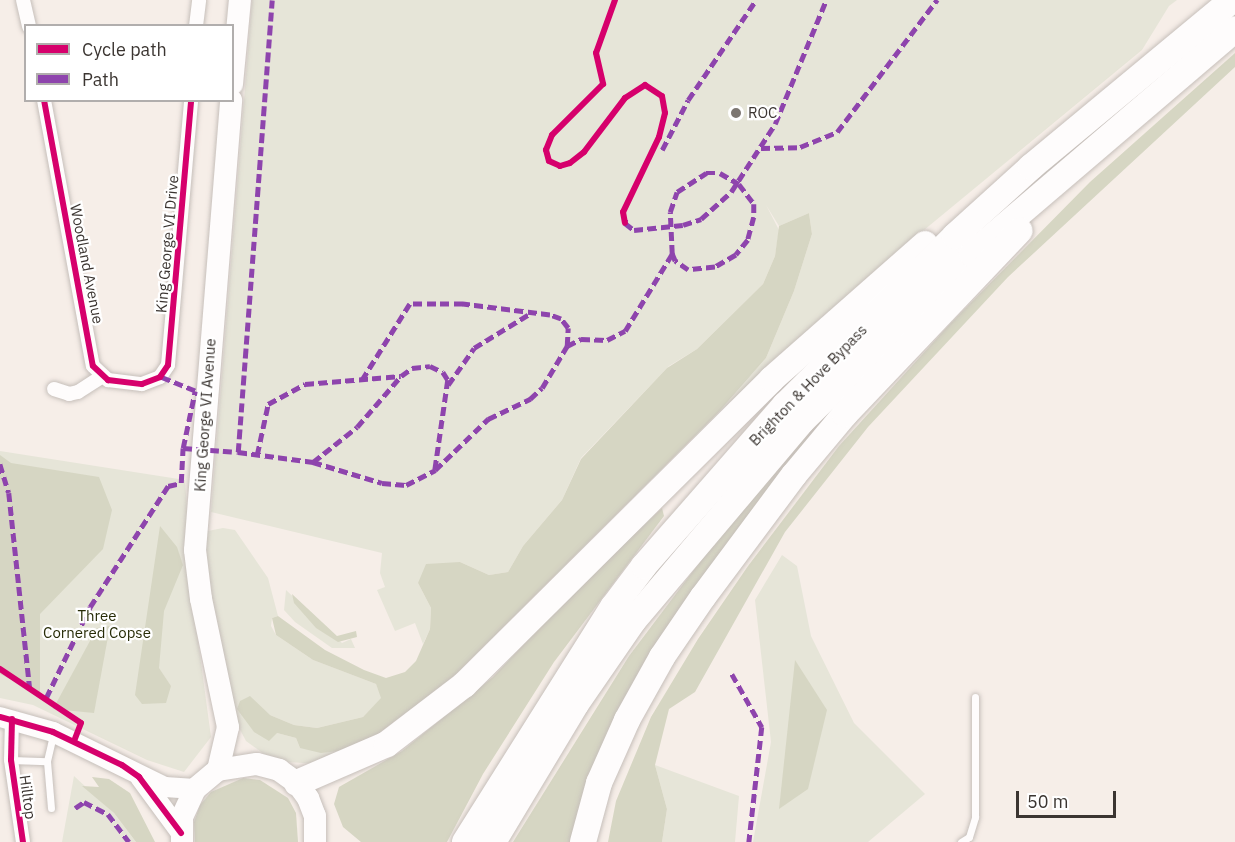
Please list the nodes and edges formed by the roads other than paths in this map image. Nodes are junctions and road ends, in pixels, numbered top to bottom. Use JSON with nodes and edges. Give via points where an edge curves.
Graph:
{"nodes":[{"id":1,"x":23,"y":0,"type":"edge"},
{"id":2,"x":198,"y":0,"type":"edge"},
{"id":3,"x":240,"y":0,"type":"edge"},
{"id":4,"x":1232,"y":0,"type":"edge"},
{"id":5,"x":29,"y":24,"type":"edge"},
{"id":6,"x":196,"y":24,"type":"edge"},
{"id":7,"x":1235,"y":29,"type":"edge"},
{"id":8,"x":234,"y":63,"type":"edge"},
{"id":9,"x":44,"y":102,"type":"edge"},
{"id":10,"x":190,"y":102,"type":"edge"},
{"id":11,"x":231,"y":102,"type":"edge"},
{"id":12,"x":1122,"y":122,"type":"junction"},
{"id":13,"x":1031,"y":167,"type":"junction"},
{"id":14,"x":101,"y":377,"type":"junction"},
{"id":15,"x":54,"y":389,"type":"dead end"},
{"id":16,"x":975,"y":697,"type":"dead end"},
{"id":17,"x":6,"y":718,"type":"edge"},
{"id":18,"x":228,"y":727,"type":"junction"},
{"id":19,"x":53,"y":732,"type":"junction"},
{"id":20,"x":6,"y":761,"type":"edge"},
{"id":21,"x":47,"y":761,"type":"junction"},
{"id":22,"x":257,"y":764,"type":"junction"},
{"id":23,"x":218,"y":770,"type":"junction"},
{"id":24,"x":139,"y":777,"type":"junction"},
{"id":25,"x":297,"y":783,"type":"junction"},
{"id":26,"x":195,"y":789,"type":"junction"},
{"id":27,"x":51,"y":808,"type":"dead end"},
{"id":28,"x":181,"y":838,"type":"edge"},
{"id":29,"x":318,"y":839,"type":"edge"},
{"id":30,"x":22,"y":842,"type":"edge"},
{"id":31,"x":465,"y":842,"type":"edge"},
{"id":32,"x":493,"y":842,"type":"edge"},
{"id":33,"x":583,"y":842,"type":"edge"},
{"id":34,"x":961,"y":842,"type":"edge"}],
"edges":[{"from":1,"to":5,"type":"street"},
{"from":2,"to":6,"type":"street"},
{"from":3,"to":8,"type":"main road"},
{"from":4,"to":13,"type":"highway","name":"Brighton & Hove Bypass"},
{"from":7,"to":12,"type":"highway","name":"Brighton & Hove Bypass"},
{"from":9,"to":14,"type":"street","name":"Woodland Avenue","via":[[91,361]]},
{"from":10,"to":14,"type":"street","name":"King George VI Drive","via":[[168,365],[153,381],[129,383]]},
{"from":11,"to":18,"type":"main road","name":"King George VI Avenue","via":[[195,550],[201,599]]},
{"from":12,"to":32,"type":"highway","name":"Brighton & Hove Bypass","via":[[972,254],[802,421],[633,621],[576,704]]},
{"from":12,"to":33,"type":"highway","via":[[845,414],[744,540],[662,657],[627,720],[599,783]]},
{"from":13,"to":25,"type":"highway","via":[[946,226],[841,316],[440,706],[379,749]]},
{"from":13,"to":31,"type":"highway","name":"Brighton & Hove Bypass","via":[[955,236],[785,405],[644,566],[558,690]]},
{"from":14,"to":15,"type":"street","via":[[78,392],[69,394]]},
{"from":16,"to":34,"type":"lane","via":[[975,817],[969,837]]},
{"from":17,"to":19,"type":"street"},
{"from":17,"to":20,"type":"street","name":"Hilltop"},
{"from":18,"to":22,"type":"main road","name":"King George VI Avenue"},
{"from":18,"to":23,"type":"main road","name":"King George VI Avenue"},
{"from":19,"to":21,"type":"lane"},
{"from":19,"to":24,"type":"street"},
{"from":20,"to":21,"type":"lane"},
{"from":20,"to":30,"type":"street","name":"Hilltop"},
{"from":21,"to":27,"type":"lane"},
{"from":22,"to":23,"type":"main road"},
{"from":22,"to":25,"type":"main road","via":[[279,770]]},
{"from":23,"to":26,"type":"main road"},
{"from":24,"to":26,"type":"street","via":[[165,787]]},
{"from":24,"to":28,"type":"street"},
{"from":25,"to":29,"type":"main road","via":[[315,816]]},
{"from":26,"to":28,"type":"main road","via":[[187,802]]}]}
